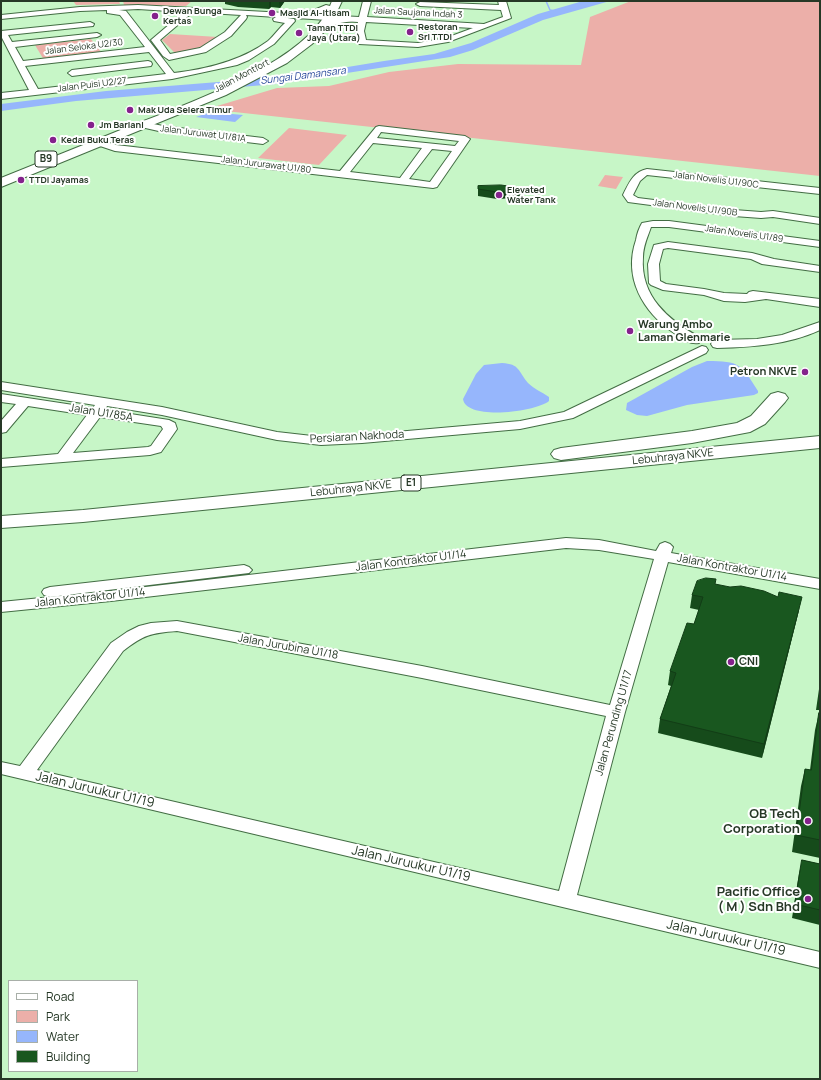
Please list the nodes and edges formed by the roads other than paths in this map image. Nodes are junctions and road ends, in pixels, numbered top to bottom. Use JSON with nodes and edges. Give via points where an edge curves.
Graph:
{"nodes":[{"id":1,"x":204,"y":1,"type":"edge"},
{"id":2,"x":211,"y":1,"type":"edge"},
{"id":3,"x":367,"y":1,"type":"edge"},
{"id":4,"x":420,"y":2,"type":"edge"},
{"id":5,"x":503,"y":5,"type":"edge"},
{"id":6,"x":81,"y":11,"type":"junction"},
{"id":7,"x":194,"y":11,"type":"junction"},
{"id":8,"x":326,"y":13,"type":"edge"},
{"id":9,"x":298,"y":16,"type":"junction"},
{"id":10,"x":1,"y":17,"type":"edge"},
{"id":11,"x":242,"y":17,"type":"junction"},
{"id":12,"x":349,"y":19,"type":"junction"},
{"id":13,"x":362,"y":20,"type":"junction"},
{"id":14,"x":1,"y":22,"type":"edge"},
{"id":15,"x":418,"y":23,"type":"junction"},
{"id":16,"x":90,"y":24,"type":"junction"},
{"id":17,"x":482,"y":26,"type":"junction"},
{"id":18,"x":2,"y":31,"type":"edge"},
{"id":19,"x":10,"y":45,"type":"junction"},
{"id":20,"x":104,"y":45,"type":"junction"},
{"id":21,"x":151,"y":49,"type":"junction"},
{"id":22,"x":169,"y":57,"type":"junction"},
{"id":23,"x":63,"y":59,"type":"junction"},
{"id":24,"x":20,"y":64,"type":"junction"},
{"id":25,"x":148,"y":64,"type":"dead end"},
{"id":26,"x":72,"y":73,"type":"junction"},
{"id":27,"x":183,"y":74,"type":"junction"},
{"id":28,"x":172,"y":76,"type":"junction"},
{"id":29,"x":80,"y":87,"type":"junction"},
{"id":30,"x":35,"y":92,"type":"junction"},
{"id":31,"x":1,"y":96,"type":"edge"},
{"id":32,"x":204,"y":98,"type":"junction"},
{"id":33,"x":144,"y":125,"type":"junction"},
{"id":34,"x":251,"y":139,"type":"junction"},
{"id":35,"x":372,"y":140,"type":"junction"},
{"id":36,"x":96,"y":142,"type":"junction"},
{"id":37,"x":429,"y":146,"type":"junction"},
{"id":38,"x":458,"y":149,"type":"junction"},
{"id":39,"x":229,"y":161,"type":"junction"},
{"id":40,"x":241,"y":162,"type":"junction"},
{"id":41,"x":343,"y":174,"type":"junction"},
{"id":42,"x":1,"y":177,"type":"edge"},
{"id":43,"x":402,"y":181,"type":"junction"},
{"id":44,"x":1,"y":183,"type":"edge"},
{"id":45,"x":820,"y":190,"type":"edge"},
{"id":46,"x":629,"y":198,"type":"joint"},
{"id":47,"x":820,"y":221,"type":"edge"},
{"id":48,"x":820,"y":244,"type":"edge"},
{"id":49,"x":820,"y":269,"type":"edge"},
{"id":50,"x":820,"y":303,"type":"edge"},
{"id":51,"x":820,"y":326,"type":"edge"},
{"id":52,"x":697,"y":345,"type":"junction"},
{"id":53,"x":1,"y":378,"type":"edge"},
{"id":54,"x":1,"y":386,"type":"edge"},
{"id":55,"x":1,"y":398,"type":"edge"},
{"id":56,"x":778,"y":398,"type":"dead end"},
{"id":57,"x":25,"y":402,"type":"junction"},
{"id":58,"x":100,"y":407,"type":"junction"},
{"id":59,"x":1,"y":429,"type":"edge"},
{"id":60,"x":820,"y":430,"type":"edge"},
{"id":61,"x":820,"y":442,"type":"edge"},
{"id":62,"x":64,"y":457,"type":"junction"},
{"id":63,"x":1,"y":463,"type":"edge"},
{"id":64,"x":478,"y":464,"type":"junction"},
{"id":65,"x":1,"y":508,"type":"edge"},
{"id":66,"x":1,"y":522,"type":"edge"},
{"id":67,"x":664,"y":552,"type":"junction"},
{"id":68,"x":820,"y":574,"type":"edge"},
{"id":69,"x":820,"y":584,"type":"edge"},
{"id":70,"x":1,"y":598,"type":"edge"},
{"id":71,"x":1,"y":607,"type":"edge"},
{"id":72,"x":616,"y":712,"type":"junction"},
{"id":73,"x":1,"y":768,"type":"edge"},
{"id":74,"x":24,"y":774,"type":"junction"},
{"id":75,"x":566,"y":900,"type":"junction"},
{"id":76,"x":820,"y":960,"type":"edge"}],
"edges":[{"from":1,"to":7,"type":"street"},
{"from":2,"to":7,"type":"street"},
{"from":3,"to":13,"type":"street"},
{"from":4,"to":5,"type":"street"},
{"from":4,"to":15,"type":"street"},
{"from":5,"to":17,"type":"street","via":[[507,18]]},
{"from":6,"to":7,"type":"street","via":[[138,7]]},
{"from":6,"to":10,"type":"street"},
{"from":6,"to":14,"type":"street"},
{"from":6,"to":16,"type":"street"},
{"from":6,"to":21,"type":"street","via":[[123,13]]},
{"from":7,"to":9,"type":"street"},
{"from":7,"to":11,"type":"street"},
{"from":7,"to":22,"type":"street","via":[[155,40]]},
{"from":8,"to":9,"type":"main road"},
{"from":8,"to":9,"type":"main road","via":[[305,18]]},
{"from":8,"to":12,"type":"main road"},
{"from":8,"to":12,"type":"main road","via":[[338,20]]},
{"from":8,"to":32,"type":"main road","name":"Jalan Montfort","number":"B9","via":[[287,50]]},
{"from":8,"to":32,"type":"main road","name":"Jalan Montfort","number":"B9","via":[[306,44],[234,87]]},
{"from":11,"to":22,"type":"street","via":[[228,34],[203,50]]},
{"from":11,"to":27,"type":"street","name":"Jalan Puisi U2/27","via":[[291,21],[270,42],[246,58]]},
{"from":12,"to":13,"type":"street","name":"Jalan Saujana Indah 3"},
{"from":13,"to":15,"type":"street","name":"Jalan Saujana Indah 3"},
{"from":13,"to":17,"type":"street","via":[[362,42],[418,46],[448,40]]},
{"from":15,"to":17,"type":"street","name":"Jalan Saujana Indah 3"},
{"from":16,"to":18,"type":"street"},
{"from":16,"to":20,"type":"street"},
{"from":18,"to":19,"type":"street"},
{"from":19,"to":20,"type":"street"},
{"from":19,"to":24,"type":"street"},
{"from":20,"to":21,"type":"street","name":"Jalan Seloka U2/30"},
{"from":20,"to":23,"type":"street","name":"Jalan Seloka U2/30"},
{"from":21,"to":28,"type":"street"},
{"from":22,"to":27,"type":"street"},
{"from":23,"to":24,"type":"street","name":"Jalan Seloka U2/30"},
{"from":23,"to":26,"type":"street"},
{"from":24,"to":30,"type":"street"},
{"from":25,"to":26,"type":"street"},
{"from":26,"to":29,"type":"street"},
{"from":27,"to":28,"type":"street","name":"Jalan Puisi U2/27"},
{"from":28,"to":29,"type":"street","name":"Jalan Puisi U2/27"},
{"from":29,"to":30,"type":"street","name":"Jalan Puisi U2/27"},
{"from":30,"to":31,"type":"street","name":"Jalan Puisi U2/27"},
{"from":32,"to":33,"type":"main road","name":"Jalan Montfort","number":"B9"},
{"from":32,"to":36,"type":"main road","name":"Jalan Montfort","number":"B9"},
{"from":33,"to":34,"type":"street","name":"Jalan Juruwat U1/81A"},
{"from":33,"to":36,"type":"main road","name":"Jalan Montfort","number":"B9"},
{"from":34,"to":39,"type":"street"},
{"from":34,"to":40,"type":"street","name":"Jalan Juruwat U1/81A","via":[[263,141]]},
{"from":35,"to":37,"type":"street"},
{"from":35,"to":38,"type":"street","via":[[379,129],[465,139]]},
{"from":35,"to":41,"type":"street"},
{"from":36,"to":39,"type":"street","name":"Jalan Jururawat U1/80","via":[[114,148]]},
{"from":36,"to":42,"type":"main road","name":"Jalan Montfort","number":"B9"},
{"from":36,"to":44,"type":"main road","name":"Jalan Montfort","number":"B9"},
{"from":37,"to":38,"type":"street"},
{"from":37,"to":43,"type":"street"},
{"from":38,"to":43,"type":"street","name":"Jalan Jururawat U1/80","via":[[434,184]]},
{"from":39,"to":40,"type":"street","name":"Jalan Jururawat U1/80"},
{"from":40,"to":41,"type":"street","name":"Jalan Jururawat U1/80"},
{"from":41,"to":43,"type":"street","name":"Jalan Jururawat U1/80"},
{"from":45,"to":46,"type":"street","name":"Jalan Novelis U1/90C","via":[[647,172],[638,176],[628,195]]},
{"from":46,"to":47,"type":"street","name":"Jalan Novelis U1/90B","via":[[638,202],[789,220],[796,218]]},
{"from":48,"to":52,"type":"street","name":"Jalan Novelis U1/89","via":[[651,223],[637,256],[641,290],[649,304],[667,322]]},
{"from":49,"to":50,"type":"street","via":[[733,256],[656,253],[652,269],[655,282],[663,287],[724,296]]},
{"from":51,"to":52,"type":"street","via":[[774,342],[717,344],[710,339]]},
{"from":52,"to":53,"type":"street","name":"Persiaran Nakhoda","via":[[560,410],[521,418],[334,434],[279,429],[191,408]]},
{"from":52,"to":58,"type":"street","name":"Persiaran Nakhoda","via":[[574,412],[558,419],[520,425],[321,441],[277,436],[162,411]]},
{"from":54,"to":58,"type":"street","name":"Persiaran Nakhoda"},
{"from":55,"to":57,"type":"street","name":"Jalan U1/85A"},
{"from":56,"to":64,"type":"highway","via":[[758,420],[744,428]]},
{"from":57,"to":58,"type":"street","name":"Jalan U1/85A"},
{"from":57,"to":59,"type":"street"},
{"from":58,"to":62,"type":"street"},
{"from":58,"to":62,"type":"street","name":"Jalan U1/85A","via":[[164,423],[170,426],[170,429],[154,450]]},
{"from":60,"to":64,"type":"highway","name":"Lebuhraya NKVE","number":"E1"},
{"from":61,"to":66,"type":"highway","name":"Lebuhraya NKVE","number":"E1"},
{"from":62,"to":63,"type":"street"},
{"from":64,"to":65,"type":"highway","name":"Lebuhraya NKVE","number":"E1"},
{"from":67,"to":68,"type":"street","name":"Jalan Kontraktor U1/14"},
{"from":67,"to":69,"type":"street","name":"Jalan Kontraktor U1/14"},
{"from":67,"to":70,"type":"street","name":"Jalan Kontraktor U1/14","via":[[603,537],[560,536]]},
{"from":67,"to":71,"type":"street","name":"Jalan Kontraktor U1/14","via":[[566,543]]},
{"from":67,"to":72,"type":"street","name":"Jalan Perunding U1/17"},
{"from":72,"to":74,"type":"street","name":"Jalan Jurubina U1/18","via":[[422,672],[176,626],[149,628],[131,636],[117,647]]},
{"from":72,"to":75,"type":"street","name":"Jalan Perunding U1/17"},
{"from":73,"to":74,"type":"street","name":"Jalan Juruukur U1/19"},
{"from":74,"to":75,"type":"street","name":"Jalan Juruukur U1/19"},
{"from":75,"to":76,"type":"street","name":"Jalan Juruukur U1/19"}]}
